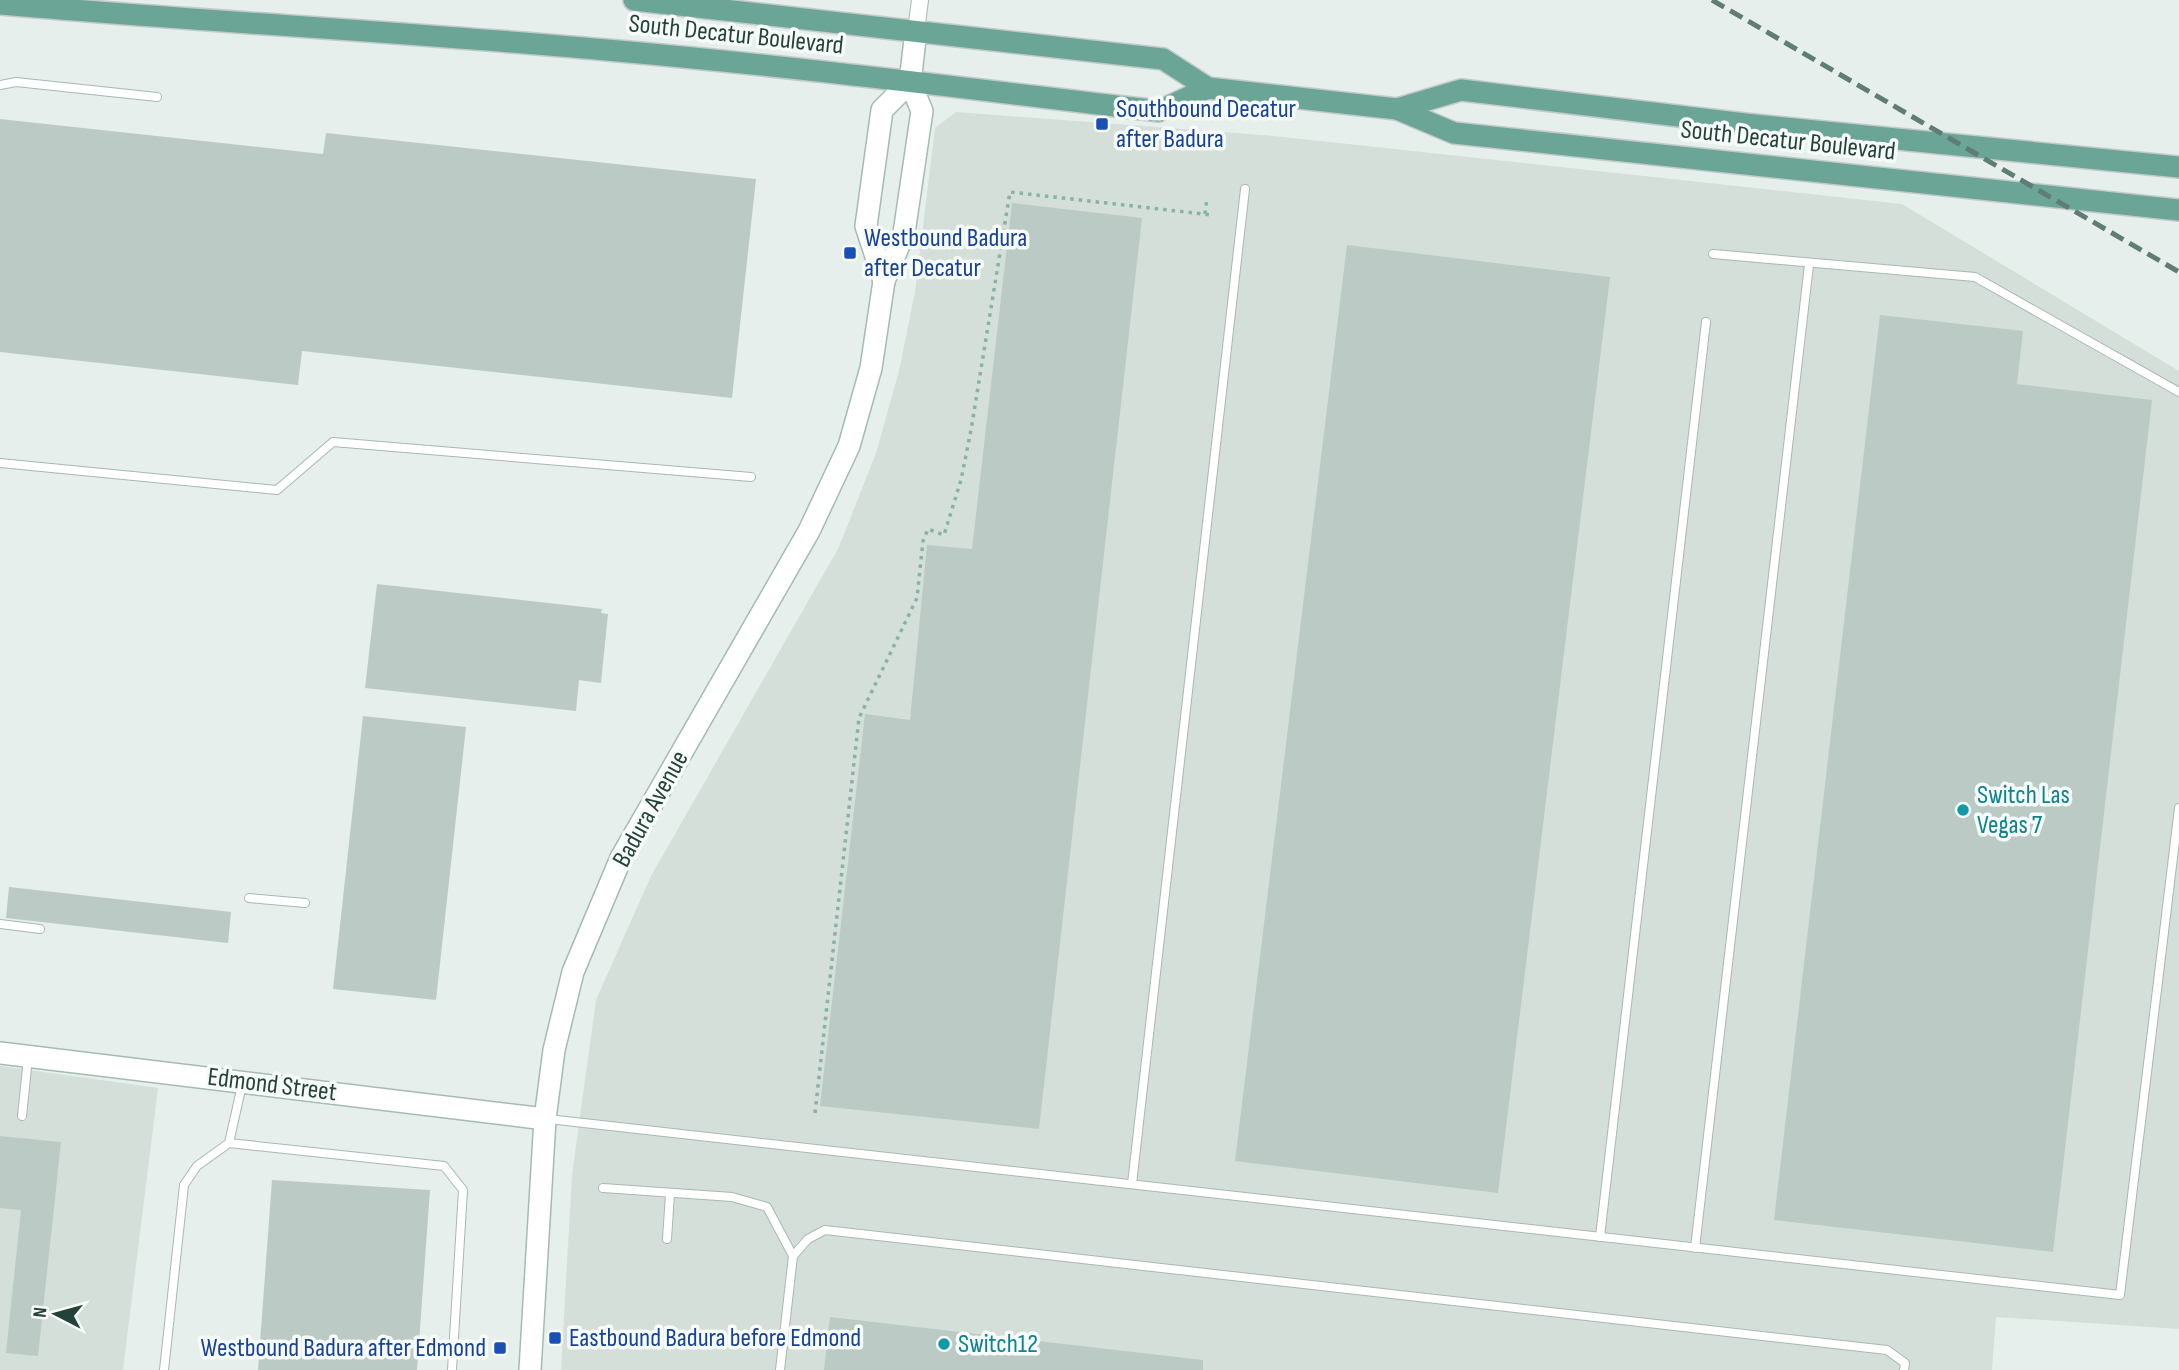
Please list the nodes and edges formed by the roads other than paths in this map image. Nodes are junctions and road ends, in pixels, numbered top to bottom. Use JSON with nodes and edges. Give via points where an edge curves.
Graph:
{"nodes":[{"id":1,"x":634,"y":0,"type":"edge"},
{"id":2,"x":920,"y":0,"type":"edge"},
{"id":3,"x":0,"y":4,"type":"edge"},
{"id":4,"x":916,"y":31,"type":"junction"},
{"id":5,"x":910,"y":82,"type":"junction"},
{"id":6,"x":0,"y":85,"type":"edge"},
{"id":7,"x":1208,"y":88,"type":"junction"},
{"id":8,"x":157,"y":97,"type":"dead end"},
{"id":9,"x":1397,"y":109,"type":"junction"},
{"id":10,"x":2179,"y":167,"type":"edge"},
{"id":11,"x":1245,"y":189,"type":"dead end"},
{"id":12,"x":2179,"y":210,"type":"edge"},
{"id":13,"x":1713,"y":254,"type":"dead end"},
{"id":14,"x":1809,"y":265,"type":"junction"},
{"id":15,"x":884,"y":281,"type":"junction"},
{"id":16,"x":1706,"y":323,"type":"dead end"},
{"id":17,"x":2179,"y":392,"type":"edge"},
{"id":18,"x":0,"y":463,"type":"edge"},
{"id":19,"x":751,"y":477,"type":"dead end"},
{"id":20,"x":2179,"y":808,"type":"edge"},
{"id":21,"x":249,"y":898,"type":"dead end"},
{"id":22,"x":305,"y":904,"type":"dead end"},
{"id":23,"x":0,"y":925,"type":"edge"},
{"id":24,"x":40,"y":929,"type":"dead end"},
{"id":25,"x":0,"y":1053,"type":"edge"},
{"id":26,"x":28,"y":1055,"type":"junction"},
{"id":27,"x":243,"y":1081,"type":"junction"},
{"id":28,"x":22,"y":1116,"type":"dead end"},
{"id":29,"x":545,"y":1119,"type":"junction"},
{"id":30,"x":229,"y":1143,"type":"junction"},
{"id":31,"x":1132,"y":1184,"type":"junction"},
{"id":32,"x":603,"y":1188,"type":"dead end"},
{"id":33,"x":670,"y":1194,"type":"junction"},
{"id":34,"x":1600,"y":1237,"type":"junction"},
{"id":35,"x":667,"y":1239,"type":"dead end"},
{"id":36,"x":1695,"y":1248,"type":"junction"},
{"id":37,"x":793,"y":1256,"type":"junction"},
{"id":38,"x":164,"y":1370,"type":"edge"},
{"id":39,"x":452,"y":1370,"type":"edge"},
{"id":40,"x":530,"y":1370,"type":"edge"},
{"id":41,"x":780,"y":1370,"type":"edge"},
{"id":42,"x":1904,"y":1370,"type":"edge"}],
"edges":[{"from":1,"to":4,"type":"main road","name":"South Decatur Boulevard"},
{"from":2,"to":4,"type":"street","name":"Badura Avenue"},
{"from":3,"to":5,"type":"main road","name":"South Decatur Boulevard","via":[[411,33]]},
{"from":4,"to":5,"type":"main road","name":"Badura Avenue"},
{"from":4,"to":7,"type":"main road","name":"South Decatur Boulevard","via":[[1163,60]]},
{"from":5,"to":7,"type":"main road","name":"South Decatur Boulevard","via":[[1159,111]]},
{"from":5,"to":15,"type":"main road","name":"Badura Avenue","via":[[922,111],[904,233]]},
{"from":5,"to":15,"type":"main road","name":"Badura Avenue","via":[[882,110],[866,226]]},
{"from":6,"to":8,"type":"lane","via":[[16,82]]},
{"from":7,"to":9,"type":"main road","name":"South Decatur Boulevard"},
{"from":9,"to":10,"type":"main road","name":"South Decatur Boulevard","via":[[1461,90],[1745,124]]},
{"from":9,"to":12,"type":"main road","name":"South Decatur Boulevard","via":[[1454,133]]},
{"from":11,"to":31,"type":"lane"},
{"from":13,"to":14,"type":"lane"},
{"from":14,"to":17,"type":"lane","via":[[1975,277]]},
{"from":14,"to":36,"type":"lane"},
{"from":15,"to":29,"type":"main road","name":"Badura Avenue","via":[[871,368],[849,446],[809,531],[621,858],[573,972],[554,1050]]},
{"from":16,"to":34,"type":"lane"},
{"from":18,"to":19,"type":"lane","via":[[277,490],[333,442]]},
{"from":20,"to":36,"type":"lane","via":[[2120,1294]]},
{"from":21,"to":22,"type":"lane"},
{"from":23,"to":24,"type":"lane"},
{"from":25,"to":26,"type":"main road","name":"Edmond Street"},
{"from":26,"to":27,"type":"main road","name":"Edmond Street"},
{"from":26,"to":28,"type":"lane"},
{"from":27,"to":29,"type":"main road","name":"Edmond Street"},
{"from":27,"to":30,"type":"lane"},
{"from":29,"to":31,"type":"lane"},
{"from":29,"to":40,"type":"main road","name":"Badura Avenue"},
{"from":30,"to":38,"type":"lane","via":[[197,1166],[184,1185]]},
{"from":30,"to":39,"type":"lane","via":[[444,1166],[463,1190]]},
{"from":31,"to":34,"type":"lane"},
{"from":32,"to":33,"type":"lane"},
{"from":33,"to":35,"type":"lane"},
{"from":33,"to":37,"type":"lane","via":[[732,1197],[767,1207]]},
{"from":34,"to":36,"type":"lane"},
{"from":37,"to":41,"type":"lane"},
{"from":37,"to":42,"type":"lane","via":[[808,1239],[825,1230],[1887,1350],[1905,1363]]}]}
